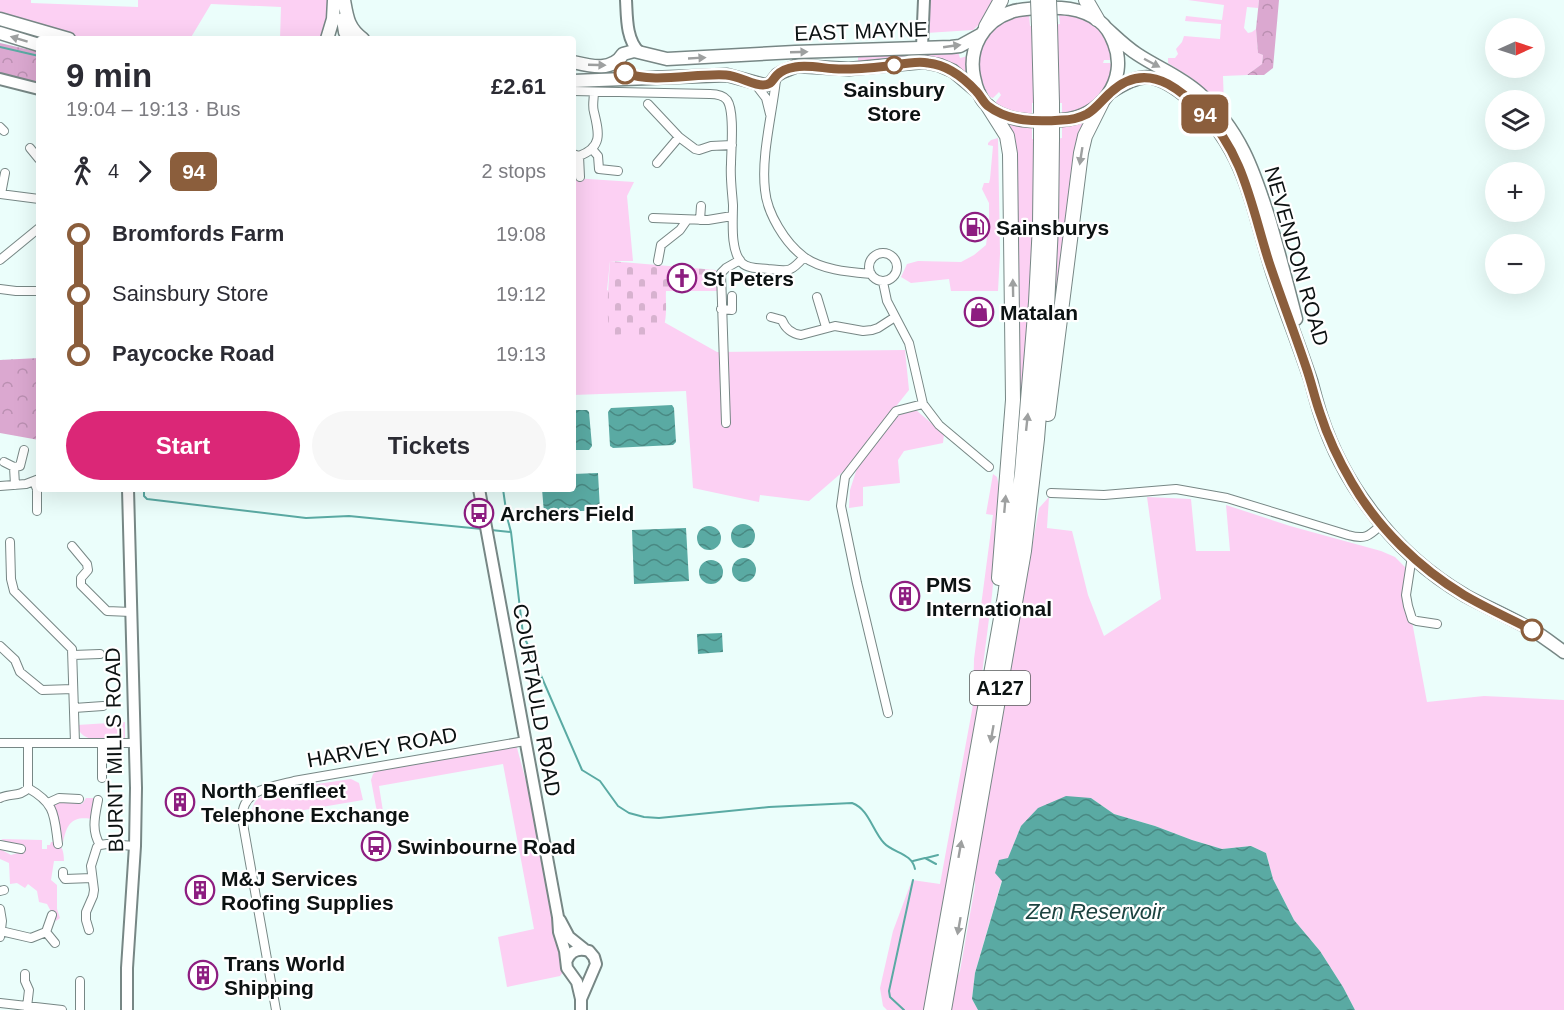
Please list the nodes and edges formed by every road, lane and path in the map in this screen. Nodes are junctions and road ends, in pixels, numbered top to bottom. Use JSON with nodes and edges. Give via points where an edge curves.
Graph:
{"nodes":[{"id":1,"x":334,"y":0,"type":"edge"},
{"id":2,"x":343,"y":0,"type":"edge"},
{"id":3,"x":626,"y":0,"type":"edge"},
{"id":4,"x":924,"y":0,"type":"edge"},
{"id":5,"x":1001,"y":0,"type":"edge"},
{"id":6,"x":1038,"y":0,"type":"edge"},
{"id":7,"x":1049,"y":0,"type":"edge"},
{"id":8,"x":1086,"y":0,"type":"edge"},
{"id":9,"x":627,"y":13,"type":"junction"},
{"id":10,"x":0,"y":19,"type":"edge"},
{"id":11,"x":1102,"y":23,"type":"junction"},
{"id":12,"x":1045,"y":25,"type":"junction"},
{"id":13,"x":983,"y":31,"type":"junction"},
{"id":14,"x":0,"y":33,"type":"edge"},
{"id":15,"x":58,"y":36,"type":"edge"},
{"id":16,"x":328,"y":36,"type":"edge"},
{"id":17,"x":348,"y":36,"type":"edge"},
{"id":18,"x":360,"y":36,"type":"edge"},
{"id":19,"x":36,"y":44,"type":"edge"},
{"id":20,"x":922,"y":47,"type":"junction"},
{"id":21,"x":639,"y":52,"type":"junction"},
{"id":22,"x":621,"y":56,"type":"junction"},
{"id":23,"x":740,"y":56,"type":"junction"},
{"id":24,"x":576,"y":63,"type":"edge"},
{"id":25,"x":776,"y":76,"type":"junction"},
{"id":26,"x":640,"y":78,"type":"junction"},
{"id":27,"x":0,"y":79,"type":"edge"},
{"id":28,"x":576,"y":81,"type":"edge"},
{"id":29,"x":755,"y":84,"type":"junction"},
{"id":30,"x":36,"y":88,"type":"edge"},
{"id":31,"x":576,"y":91,"type":"edge"},
{"id":32,"x":594,"y":92,"type":"junction"},
{"id":33,"x":979,"y":93,"type":"junction"},
{"id":34,"x":1107,"y":97,"type":"junction"},
{"id":35,"x":648,"y":104,"type":"dead end"},
{"id":36,"x":988,"y":106,"type":"junction"},
{"id":37,"x":770,"y":115,"type":"junction"},
{"id":38,"x":679,"y":137,"type":"junction"},
{"id":39,"x":1047,"y":139,"type":"junction"},
{"id":40,"x":732,"y":145,"type":"junction"},
{"id":41,"x":30,"y":148,"type":"dead end"},
{"id":42,"x":592,"y":149,"type":"junction"},
{"id":43,"x":36,"y":155,"type":"edge"},
{"id":44,"x":576,"y":155,"type":"edge"},
{"id":45,"x":657,"y":163,"type":"dead end"},
{"id":46,"x":618,"y":171,"type":"dead end"},
{"id":47,"x":4,"y":173,"type":"dead end"},
{"id":48,"x":580,"y":177,"type":"dead end"},
{"id":49,"x":1,"y":194,"type":"edge"},
{"id":50,"x":36,"y":199,"type":"edge"},
{"id":51,"x":701,"y":206,"type":"dead end"},
{"id":52,"x":732,"y":216,"type":"junction"},
{"id":53,"x":653,"y":218,"type":"dead end"},
{"id":54,"x":683,"y":220,"type":"junction"},
{"id":55,"x":700,"y":220,"type":"junction"},
{"id":56,"x":36,"y":230,"type":"edge"},
{"id":57,"x":804,"y":257,"type":"junction"},
{"id":58,"x":0,"y":260,"type":"edge"},
{"id":59,"x":740,"y":260,"type":"junction"},
{"id":60,"x":658,"y":261,"type":"dead end"},
{"id":61,"x":871,"y":274,"type":"junction"},
{"id":62,"x":883,"y":282,"type":"junction"},
{"id":63,"x":0,"y":289,"type":"edge"},
{"id":64,"x":36,"y":291,"type":"edge"},
{"id":65,"x":732,"y":296,"type":"dead end"},
{"id":66,"x":817,"y":297,"type":"dead end"},
{"id":67,"x":722,"y":309,"type":"junction"},
{"id":68,"x":771,"y":317,"type":"dead end"},
{"id":69,"x":896,"y":317,"type":"junction"},
{"id":70,"x":826,"y":327,"type":"junction"},
{"id":71,"x":1311,"y":381,"type":"junction"},
{"id":72,"x":923,"y":404,"type":"junction"},
{"id":73,"x":726,"y":423,"type":"dead end"},
{"id":74,"x":24,"y":450,"type":"dead end"},
{"id":75,"x":4,"y":462,"type":"dead end"},
{"id":76,"x":14,"y":467,"type":"junction"},
{"id":77,"x":989,"y":467,"type":"dead end"},
{"id":78,"x":36,"y":481,"type":"edge"},
{"id":79,"x":15,"y":485,"type":"junction"},
{"id":80,"x":0,"y":486,"type":"edge"},
{"id":81,"x":37,"y":492,"type":"edge"},
{"id":82,"x":128,"y":492,"type":"edge"},
{"id":83,"x":480,"y":492,"type":"edge"},
{"id":84,"x":1051,"y":493,"type":"dead end"},
{"id":85,"x":37,"y":511,"type":"dead end"},
{"id":86,"x":1382,"y":524,"type":"junction"},
{"id":87,"x":10,"y":542,"type":"dead end"},
{"id":88,"x":72,"y":546,"type":"dead end"},
{"id":89,"x":1024,"y":551,"type":"junction"},
{"id":90,"x":1412,"y":556,"type":"junction"},
{"id":91,"x":131,"y":612,"type":"junction"},
{"id":92,"x":1437,"y":624,"type":"dead end"},
{"id":93,"x":0,"y":646,"type":"edge"},
{"id":94,"x":1564,"y":652,"type":"edge"},
{"id":95,"x":100,"y":654,"type":"dead end"},
{"id":96,"x":73,"y":655,"type":"junction"},
{"id":97,"x":73,"y":689,"type":"junction"},
{"id":98,"x":103,"y":706,"type":"dead end"},
{"id":99,"x":74,"y":708,"type":"junction"},
{"id":100,"x":985,"y":708,"type":"junction"},
{"id":101,"x":888,"y":714,"type":"dead end"},
{"id":102,"x":525,"y":741,"type":"junction"},
{"id":103,"x":102,"y":742,"type":"junction"},
{"id":104,"x":0,"y":743,"type":"edge"},
{"id":105,"x":28,"y":743,"type":"junction"},
{"id":106,"x":75,"y":743,"type":"junction"},
{"id":107,"x":134,"y":743,"type":"junction"},
{"id":108,"x":102,"y":778,"type":"dead end"},
{"id":109,"x":28,"y":788,"type":"junction"},
{"id":110,"x":0,"y":798,"type":"edge"},
{"id":111,"x":79,"y":799,"type":"dead end"},
{"id":112,"x":98,"y":800,"type":"dead end"},
{"id":113,"x":48,"y":803,"type":"junction"},
{"id":114,"x":58,"y":844,"type":"dead end"},
{"id":115,"x":0,"y":845,"type":"edge"},
{"id":116,"x":100,"y":845,"type":"junction"},
{"id":117,"x":135,"y":846,"type":"junction"},
{"id":118,"x":21,"y":849,"type":"dead end"},
{"id":119,"x":63,"y":872,"type":"dead end"},
{"id":120,"x":92,"y":878,"type":"junction"},
{"id":121,"x":0,"y":909,"type":"edge"},
{"id":122,"x":52,"y":915,"type":"dead end"},
{"id":123,"x":558,"y":918,"type":"junction"},
{"id":124,"x":89,"y":930,"type":"dead end"},
{"id":125,"x":46,"y":932,"type":"junction"},
{"id":126,"x":1,"y":934,"type":"edge"},
{"id":127,"x":55,"y":943,"type":"dead end"},
{"id":128,"x":584,"y":949,"type":"junction"},
{"id":129,"x":567,"y":960,"type":"junction"},
{"id":130,"x":25,"y":974,"type":"dead end"},
{"id":131,"x":591,"y":975,"type":"junction"},
{"id":132,"x":574,"y":976,"type":"junction"},
{"id":133,"x":80,"y":981,"type":"dead end"},
{"id":134,"x":0,"y":1003,"type":"edge"},
{"id":135,"x":581,"y":1004,"type":"edge"},
{"id":136,"x":30,"y":1008,"type":"edge"},
{"id":137,"x":56,"y":1010,"type":"edge"},
{"id":138,"x":62,"y":1010,"type":"edge"},
{"id":139,"x":80,"y":1010,"type":"edge"},
{"id":140,"x":127,"y":1010,"type":"edge"},
{"id":141,"x":276,"y":1010,"type":"edge"},
{"id":142,"x":931,"y":1010,"type":"edge"},
{"id":143,"x":944,"y":1010,"type":"edge"}],
"edges":[{"from":1,"to":16,"type":"main road"},
{"from":2,"to":17,"type":"main road"},
{"from":2,"to":18,"type":"main road","via":[[350,26]]},
{"from":3,"to":9,"type":"street"},
{"from":4,"to":20,"type":"street"},
{"from":5,"to":13,"type":"highway"},
{"from":6,"to":12,"type":"highway","number":"A127","bridge":true},
{"from":7,"to":12,"type":"highway","number":"A127","bridge":true},
{"from":8,"to":11,"type":"highway"},
{"from":9,"to":21,"type":"street","via":[[631,42]]},
{"from":9,"to":22,"type":"street"},
{"from":10,"to":15,"type":"main road"},
{"from":11,"to":13,"type":"main road","via":[[1069,8],[1038,8],[1005,14]]},
{"from":11,"to":34,"type":"main road","via":[[1118,56],[1116,78]]},
{"from":11,"to":71,"type":"main road","name":"NEVENDON ROAD","one_way":true,"via":[[1137,54],[1197,91],[1220,114],[1241,144],[1264,201]]},
{"from":12,"to":39,"type":"highway","number":"A127","bridge":true},
{"from":20,"to":13,"type":"main road","name":"EAST MAYNE","one_way":true,"via":[[955,47]]},
{"from":13,"to":33,"type":"main road","via":[[972,67]]},
{"from":19,"to":14,"type":"main road","one_way":true},
{"from":23,"to":20,"type":"main road","name":"EAST MAYNE","one_way":true},
{"from":21,"to":22,"type":"main road","name":"EAST MAYNE"},
{"from":21,"to":23,"type":"main road","name":"EAST MAYNE","one_way":true,"via":[[667,59]]},
{"from":24,"to":22,"type":"main road","name":"EAST MAYNE","one_way":true,"via":[[602,67]]},
{"from":22,"to":26,"type":"main road","via":[[624,73]]},
{"from":23,"to":25,"type":"main road","name":"EAST MAYNE","via":[[769,62],[774,65]]},
{"from":25,"to":29,"type":"main road","name":"EAST MAYNE","via":[[767,85]]},
{"from":25,"to":33,"type":"main road","name":"EAST MAYNE","via":[[797,66],[843,69],[931,63],[953,71]]},
{"from":25,"to":37,"type":"street"},
{"from":26,"to":28,"type":"main road"},
{"from":26,"to":29,"type":"main road","via":[[727,75]]},
{"from":27,"to":30,"type":"street"},
{"from":29,"to":37,"type":"street","via":[[766,98]]},
{"from":31,"to":32,"type":"street"},
{"from":32,"to":40,"type":"street","via":[[717,94],[726,99],[731,111]]},
{"from":32,"to":42,"type":"street","via":[[597,133]]},
{"from":33,"to":36,"type":"main road"},
{"from":34,"to":36,"type":"main road","via":[[1087,114],[1060,120],[1016,119]]},
{"from":34,"to":71,"type":"main road","name":"NEVENDON ROAD","via":[[1136,78],[1158,80],[1195,104],[1228,144],[1248,188]]},
{"from":34,"to":89,"type":"highway","number":"A127","one_way":true,"via":[[1085,136],[1081,153],[1040,472]]},
{"from":35,"to":38,"type":"street"},
{"from":100,"to":36,"type":"highway","number":"A127","one_way":true,"via":[[1002,547],[1014,371],[1010,147]]},
{"from":37,"to":57,"type":"street","via":[[765,167],[767,202],[781,233]]},
{"from":38,"to":40,"type":"street","via":[[699,150]]},
{"from":38,"to":45,"type":"street"},
{"from":39,"to":89,"type":"highway","number":"A127","via":[[1051,226],[1046,327]]},
{"from":100,"to":39,"type":"highway","number":"A127","one_way":true,"via":[[1012,550],[1025,437]]},
{"from":40,"to":52,"type":"street"},
{"from":41,"to":43,"type":"street"},
{"from":42,"to":44,"type":"street"},
{"from":42,"to":46,"type":"street","via":[[598,156],[599,169]]},
{"from":44,"to":48,"type":"street"},
{"from":47,"to":49,"type":"street"},
{"from":49,"to":50,"type":"street"},
{"from":51,"to":55,"type":"street"},
{"from":52,"to":55,"type":"street"},
{"from":52,"to":59,"type":"street"},
{"from":53,"to":54,"type":"street"},
{"from":54,"to":55,"type":"street"},
{"from":54,"to":60,"type":"street","via":[[680,230],[661,245]]},
{"from":56,"to":58,"type":"street"},
{"from":57,"to":59,"type":"street","via":[[786,271],[750,267]]},
{"from":57,"to":61,"type":"street","via":[[843,272]]},
{"from":59,"to":67,"type":"street","via":[[721,273]]},
{"from":61,"to":62,"type":"street"},
{"from":61,"to":62,"type":"street","via":[[869,267],[874,256],[891,255],[896,259],[897,273]]},
{"from":62,"to":69,"type":"street"},
{"from":63,"to":64,"type":"street"},
{"from":65,"to":67,"type":"street","via":[[732,310]]},
{"from":66,"to":70,"type":"street"},
{"from":67,"to":73,"type":"street"},
{"from":68,"to":70,"type":"street","via":[[782,320],[795,334]]},
{"from":69,"to":70,"type":"street","via":[[872,330]]},
{"from":69,"to":72,"type":"street","via":[[909,343]]},
{"from":71,"to":86,"type":"main road","name":"NEVENDON ROAD","via":[[1339,459]]},
{"from":72,"to":77,"type":"street","via":[[939,425]]},
{"from":72,"to":101,"type":"street","via":[[896,411],[845,477],[841,506]]},
{"from":74,"to":76,"type":"street","via":[[20,466]]},
{"from":75,"to":76,"type":"street"},
{"from":76,"to":79,"type":"street"},
{"from":78,"to":79,"type":"street"},
{"from":79,"to":80,"type":"street"},
{"from":81,"to":85,"type":"street"},
{"from":82,"to":91,"type":"street","name":"BURNT MILLS ROAD"},
{"from":83,"to":102,"type":"street","name":"COURTAULD ROAD"},
{"from":84,"to":86,"type":"street","via":[[1104,495],[1176,489],[1227,498],[1362,538]]},
{"from":86,"to":90,"type":"main road","name":"NEVENDON ROAD"},
{"from":87,"to":96,"type":"street","via":[[14,591],[70,646]]},
{"from":88,"to":91,"type":"street","via":[[87,564],[81,585],[107,611]]},
{"from":89,"to":143,"type":"highway","number":"A127","one_way":true},
{"from":90,"to":92,"type":"street","via":[[1406,595],[1412,619]]},
{"from":90,"to":94,"type":"main road","name":"NEVENDON ROAD","via":[[1464,595],[1534,631]]},
{"from":91,"to":107,"type":"street","name":"BURNT MILLS ROAD"},
{"from":93,"to":97,"type":"street","via":[[38,688]]},
{"from":95,"to":96,"type":"street"},
{"from":96,"to":97,"type":"street"},
{"from":97,"to":99,"type":"street"},
{"from":98,"to":99,"type":"street"},
{"from":99,"to":106,"type":"street"},
{"from":142,"to":100,"type":"highway","number":"A127","one_way":true},
{"from":102,"to":123,"type":"street","name":"COURTAULD ROAD"},
{"from":102,"to":141,"type":"street","name":"HARVEY ROAD","via":[[294,781],[249,797],[242,818]]},
{"from":103,"to":106,"type":"street"},
{"from":103,"to":107,"type":"street"},
{"from":103,"to":108,"type":"street"},
{"from":104,"to":105,"type":"street"},
{"from":105,"to":106,"type":"street"},
{"from":105,"to":109,"type":"street"},
{"from":107,"to":117,"type":"street","name":"BURNT MILLS ROAD"},
{"from":109,"to":110,"type":"street","via":[[21,794]]},
{"from":109,"to":113,"type":"street"},
{"from":111,"to":113,"type":"street","via":[[59,798]]},
{"from":112,"to":116,"type":"street","via":[[94,828]]},
{"from":113,"to":114,"type":"street","via":[[55,819]]},
{"from":115,"to":118,"type":"street"},
{"from":116,"to":117,"type":"street"},
{"from":116,"to":120,"type":"street","via":[[92,862]]},
{"from":117,"to":140,"type":"street","name":"BURNT MILLS ROAD"},
{"from":119,"to":120,"type":"street","via":[[65,879]]},
{"from":120,"to":124,"type":"street","via":[[93,896],[82,919]]},
{"from":121,"to":126,"type":"street"},
{"from":122,"to":125,"type":"street"},
{"from":123,"to":128,"type":"street","name":"COURTAULD ROAD","via":[[569,938]]},
{"from":123,"to":129,"type":"street","name":"COURTAULD ROAD"},
{"from":125,"to":126,"type":"street","via":[[31,938]]},
{"from":125,"to":127,"type":"street"},
{"from":128,"to":129,"type":"street","via":[[575,950]]},
{"from":128,"to":131,"type":"street","name":"COURTAULD ROAD","via":[[595,960]]},
{"from":129,"to":132,"type":"street","name":"COURTAULD ROAD","via":[[567,968]]},
{"from":130,"to":136,"type":"street"},
{"from":131,"to":132,"type":"street"},
{"from":131,"to":135,"type":"street","name":"COURTAULD ROAD"},
{"from":132,"to":135,"type":"street","name":"COURTAULD ROAD"},
{"from":133,"to":139,"type":"street"},
{"from":134,"to":136,"type":"street"},
{"from":136,"to":137,"type":"street"},
{"from":137,"to":138,"type":"street"}]}
